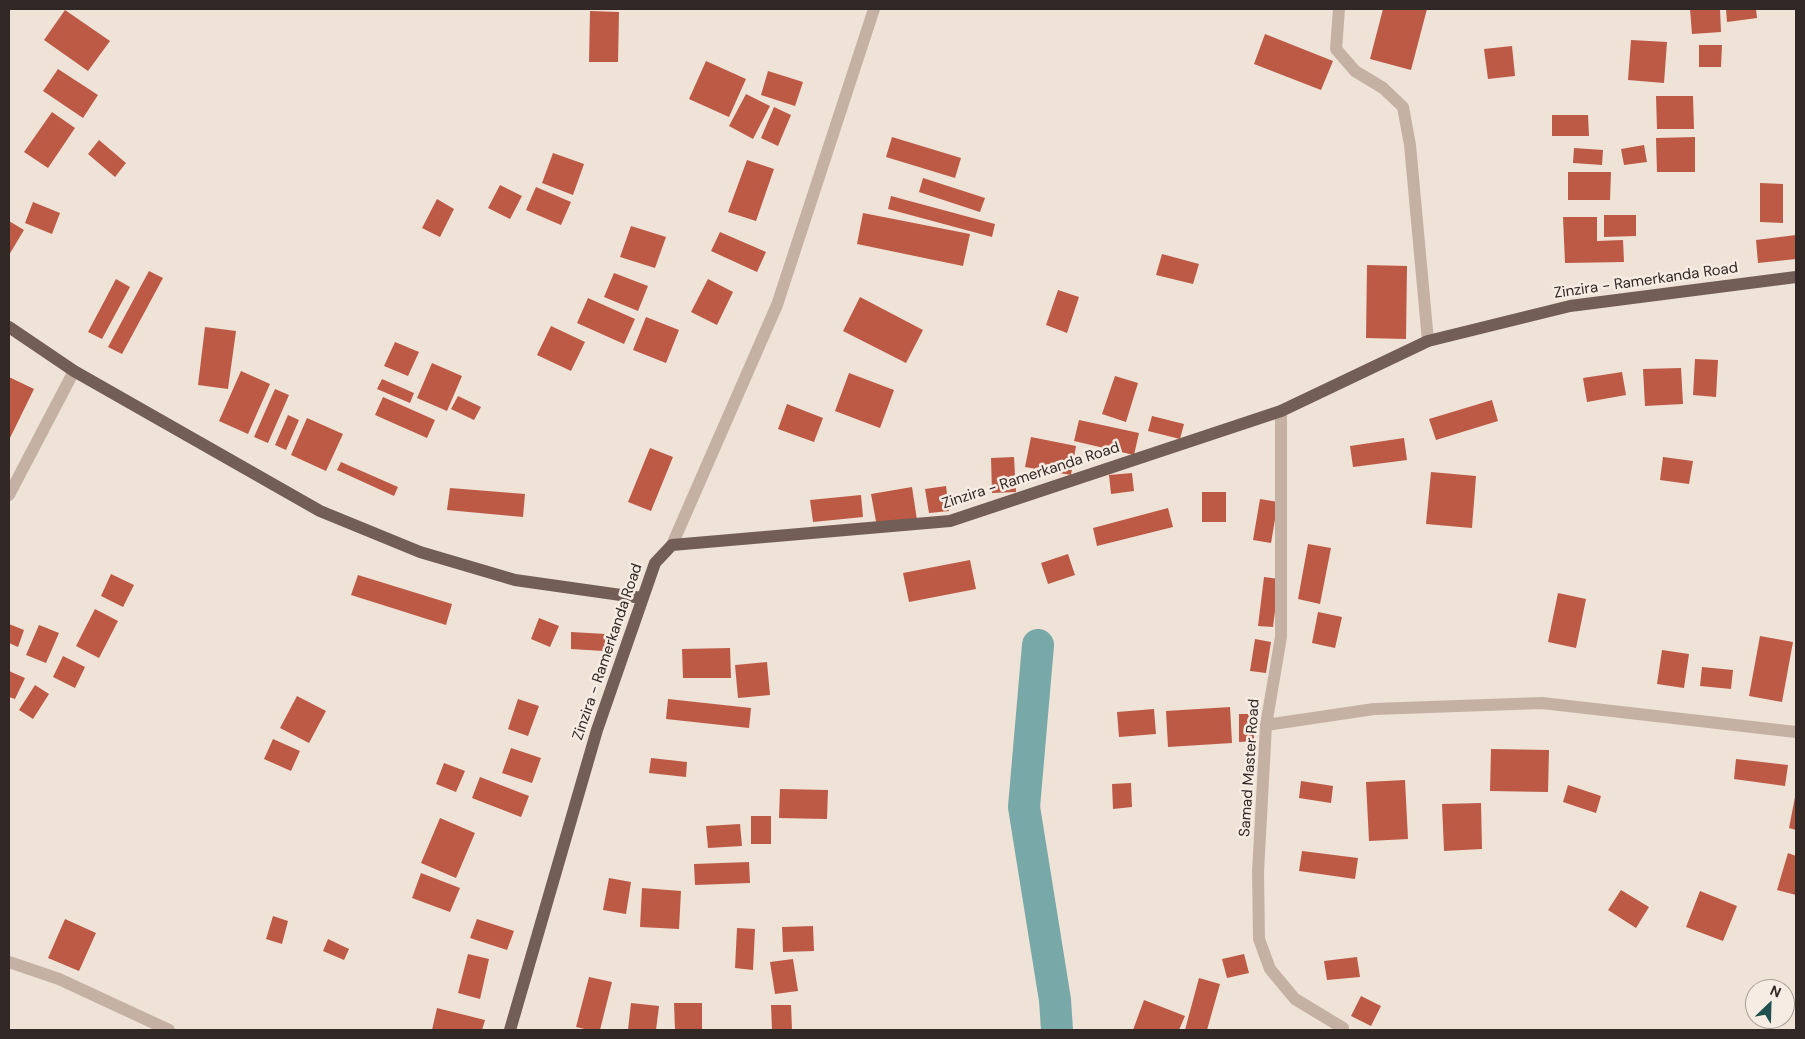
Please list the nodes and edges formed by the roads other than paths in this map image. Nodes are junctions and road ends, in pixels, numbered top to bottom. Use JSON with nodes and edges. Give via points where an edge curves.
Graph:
{"nodes":[{"id":1,"x":874,"y":9,"type":"edge"},
{"id":2,"x":1339,"y":9,"type":"edge"},
{"id":3,"x":1796,"y":277,"type":"edge"},
{"id":4,"x":9,"y":327,"type":"edge"},
{"id":5,"x":1428,"y":341,"type":"junction"},
{"id":6,"x":74,"y":372,"type":"junction"},
{"id":7,"x":1280,"y":411,"type":"junction"},
{"id":8,"x":9,"y":494,"type":"edge"},
{"id":9,"x":672,"y":545,"type":"junction"},
{"id":10,"x":642,"y":598,"type":"junction"},
{"id":11,"x":1266,"y":725,"type":"junction"},
{"id":12,"x":1796,"y":732,"type":"edge"},
{"id":13,"x":9,"y":962,"type":"edge"},
{"id":14,"x":169,"y":1030,"type":"edge"},
{"id":15,"x":510,"y":1030,"type":"edge"},
{"id":16,"x":1343,"y":1030,"type":"edge"}],
"edges":[{"from":1,"to":9,"type":"street","via":[[777,305]]},
{"from":2,"to":5,"type":"street","via":[[1336,49],[1355,71],[1383,88],[1403,107],[1410,145]]},
{"from":3,"to":5,"type":"main road","name":"Zinzira - Ramerkanda Road","via":[[1570,306]]},
{"from":4,"to":6,"type":"main road"},
{"from":5,"to":7,"type":"main road","name":"Zinzira - Ramerkanda Road"},
{"from":6,"to":8,"type":"street"},
{"from":6,"to":10,"type":"main road","via":[[320,511],[410,548],[515,580]]},
{"from":7,"to":9,"type":"main road","name":"Zinzira - Ramerkanda Road","via":[[950,522]]},
{"from":7,"to":11,"type":"street","name":"Samad Master Road","via":[[1281,637]]},
{"from":9,"to":10,"type":"main road","name":"Zinzira - Ramerkanda Road","via":[[655,563]]},
{"from":10,"to":15,"type":"main road","name":"Zinzira - Ramerkanda Road","via":[[598,730]]},
{"from":11,"to":12,"type":"street","via":[[1374,709],[1542,703]]},
{"from":11,"to":16,"type":"street","name":"Samad Master Road","via":[[1258,872],[1259,939],[1270,969],[1295,999]]},
{"from":13,"to":14,"type":"street","via":[[59,979]]}]}
